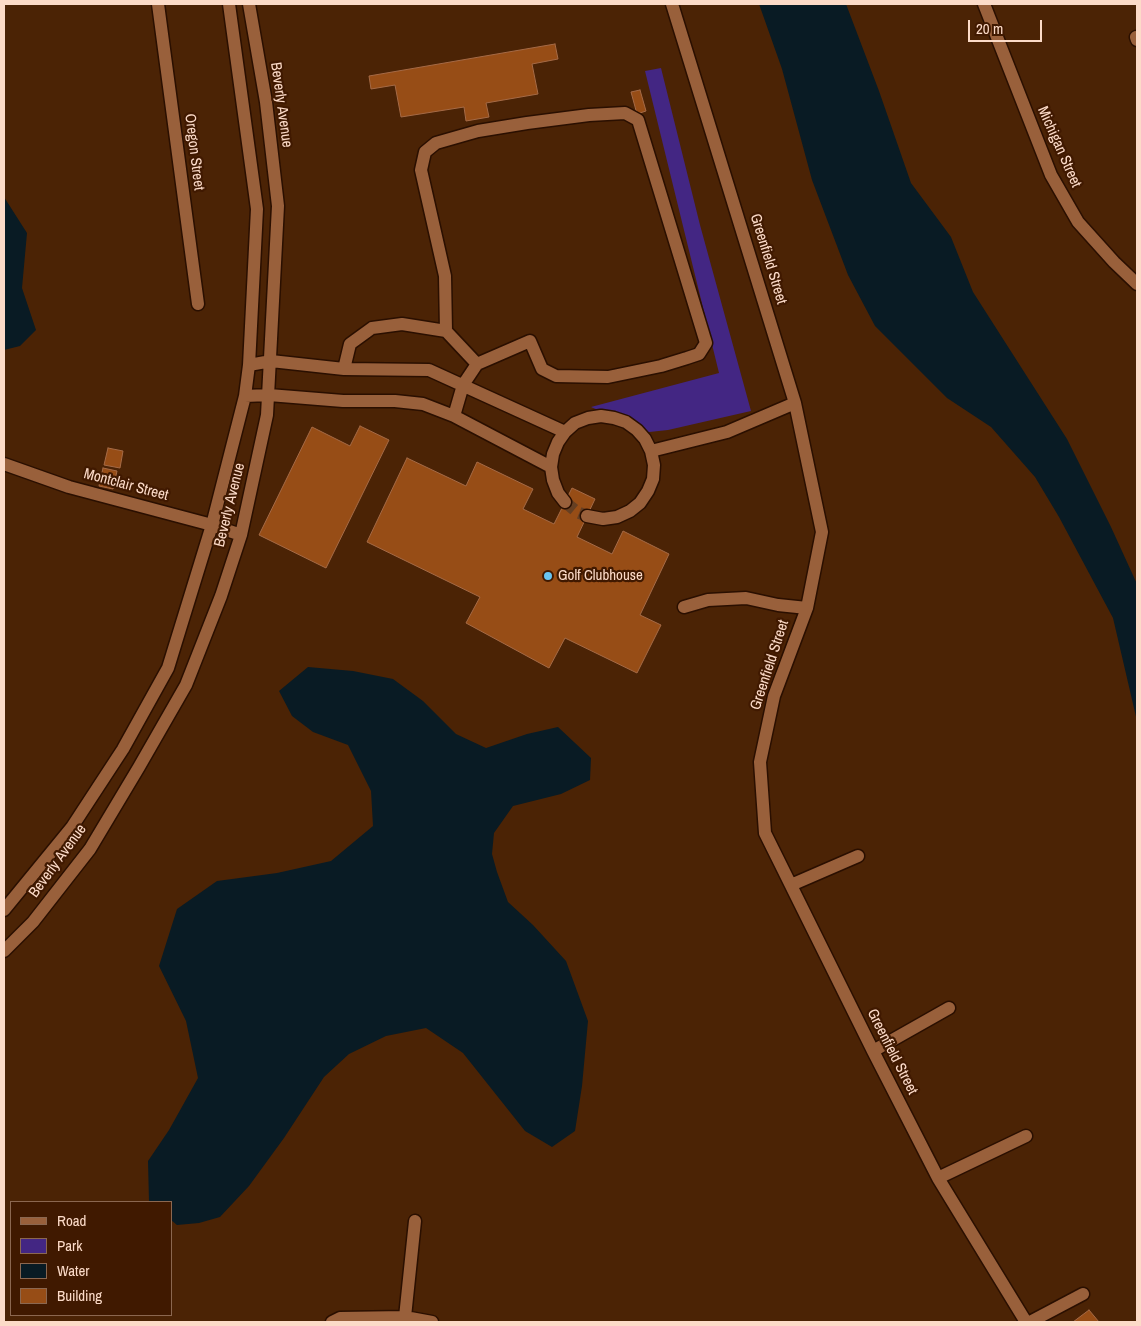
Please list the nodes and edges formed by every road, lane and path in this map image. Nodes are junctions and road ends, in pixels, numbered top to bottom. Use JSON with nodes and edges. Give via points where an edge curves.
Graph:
{"nodes":[{"id":1,"x":158,"y":4,"type":"edge"},
{"id":2,"x":229,"y":4,"type":"edge"},
{"id":3,"x":249,"y":4,"type":"edge"},
{"id":4,"x":672,"y":4,"type":"edge"},
{"id":5,"x":984,"y":4,"type":"edge"},
{"id":6,"x":1137,"y":284,"type":"edge"},
{"id":7,"x":198,"y":304,"type":"dead end"},
{"id":8,"x":446,"y":331,"type":"junction"},
{"id":9,"x":271,"y":362,"type":"junction"},
{"id":10,"x":477,"y":364,"type":"junction"},
{"id":11,"x":249,"y":365,"type":"junction"},
{"id":12,"x":344,"y":369,"type":"junction"},
{"id":13,"x":463,"y":385,"type":"junction"},
{"id":14,"x":269,"y":395,"type":"junction"},
{"id":15,"x":245,"y":396,"type":"junction"},
{"id":16,"x":795,"y":403,"type":"junction"},
{"id":17,"x":454,"y":416,"type":"junction"},
{"id":18,"x":565,"y":432,"type":"junction"},
{"id":19,"x":651,"y":451,"type":"junction"},
{"id":20,"x":4,"y":464,"type":"edge"},
{"id":21,"x":551,"y":467,"type":"junction"},
{"id":22,"x":565,"y":502,"type":"tunnel mouth"},
{"id":23,"x":587,"y":516,"type":"tunnel mouth"},
{"id":24,"x":212,"y":525,"type":"junction"},
{"id":25,"x":241,"y":535,"type":"junction"},
{"id":26,"x":684,"y":606,"type":"dead end"},
{"id":27,"x":807,"y":608,"type":"junction"},
{"id":28,"x":858,"y":856,"type":"dead end"},
{"id":29,"x":791,"y":885,"type":"junction"},
{"id":30,"x":4,"y":910,"type":"edge"},
{"id":31,"x":4,"y":951,"type":"edge"},
{"id":32,"x":949,"y":1008,"type":"dead end"},
{"id":33,"x":873,"y":1051,"type":"junction"},
{"id":34,"x":1026,"y":1136,"type":"dead end"},
{"id":35,"x":938,"y":1178,"type":"junction"},
{"id":36,"x":415,"y":1221,"type":"dead end"},
{"id":37,"x":1084,"y":1294,"type":"dead end"},
{"id":38,"x":405,"y":1317,"type":"junction"},
{"id":39,"x":332,"y":1322,"type":"edge"},
{"id":40,"x":432,"y":1322,"type":"edge"},
{"id":41,"x":1026,"y":1322,"type":"edge"},
{"id":42,"x":1030,"y":1322,"type":"edge"}],
"edges":[{"from":1,"to":7,"type":"street","name":"Oregon Street"},
{"from":2,"to":11,"type":"street","name":"Beverly Avenue","via":[[258,209]]},
{"from":3,"to":9,"type":"street","name":"Beverly Avenue","via":[[266,102],[278,206]]},
{"from":4,"to":16,"type":"street","name":"Greenfield Street"},
{"from":5,"to":6,"type":"street","name":"Michigan Street","via":[[1051,175],[1078,222]]},
{"from":8,"to":10,"type":"street"},
{"from":8,"to":10,"type":"street","via":[[445,276],[421,170],[425,152],[436,142],[528,123],[625,113],[638,120],[706,343],[699,354],[608,377],[556,376],[542,369],[530,341]]},
{"from":8,"to":12,"type":"street","via":[[402,324],[372,328],[350,344]]},
{"from":9,"to":11,"type":"street"},
{"from":9,"to":12,"type":"street"},
{"from":9,"to":14,"type":"street","name":"Beverly Avenue"},
{"from":10,"to":13,"type":"street"},
{"from":11,"to":15,"type":"street","name":"Beverly Avenue"},
{"from":12,"to":13,"type":"street","via":[[429,370]]},
{"from":13,"to":17,"type":"street"},
{"from":13,"to":18,"type":"street"},
{"from":14,"to":15,"type":"street"},
{"from":14,"to":17,"type":"street","via":[[423,404]]},
{"from":14,"to":25,"type":"street","name":"Beverly Avenue"},
{"from":15,"to":24,"type":"street","name":"Beverly Avenue"},
{"from":16,"to":19,"type":"street","via":[[728,432]]},
{"from":16,"to":27,"type":"street","name":"Greenfield Street","via":[[822,532]]},
{"from":17,"to":21,"type":"street"},
{"from":18,"to":19,"type":"street","via":[[588,418],[614,418],[637,430]]},
{"from":18,"to":21,"type":"street","via":[[553,454]]},
{"from":19,"to":23,"type":"street","via":[[653,479],[640,503],[617,517]]},
{"from":20,"to":24,"type":"street","name":"Montclair Street","via":[[69,487]]},
{"from":21,"to":22,"type":"street","via":[[555,487]]},
{"from":24,"to":25,"type":"street","name":"Montclair Street"},
{"from":24,"to":30,"type":"street","name":"Beverly Avenue","via":[[168,668],[123,749],[72,827]]},
{"from":25,"to":31,"type":"street","name":"Beverly Avenue","via":[[186,685],[90,849],[34,922]]},
{"from":26,"to":27,"type":"street","via":[[708,600],[746,598],[778,606]]},
{"from":27,"to":29,"type":"street","name":"Greenfield Street","via":[[774,696],[760,762],[765,833]]},
{"from":28,"to":29,"type":"street"},
{"from":29,"to":33,"type":"street","name":"Greenfield Street"},
{"from":32,"to":33,"type":"street"},
{"from":33,"to":35,"type":"street","name":"Greenfield Street"},
{"from":34,"to":35,"type":"street"},
{"from":35,"to":41,"type":"street","name":"Greenfield Street"},
{"from":36,"to":38,"type":"street"},
{"from":37,"to":42,"type":"street"},
{"from":38,"to":39,"type":"street","via":[[340,1318]]},
{"from":38,"to":40,"type":"street"}]}
